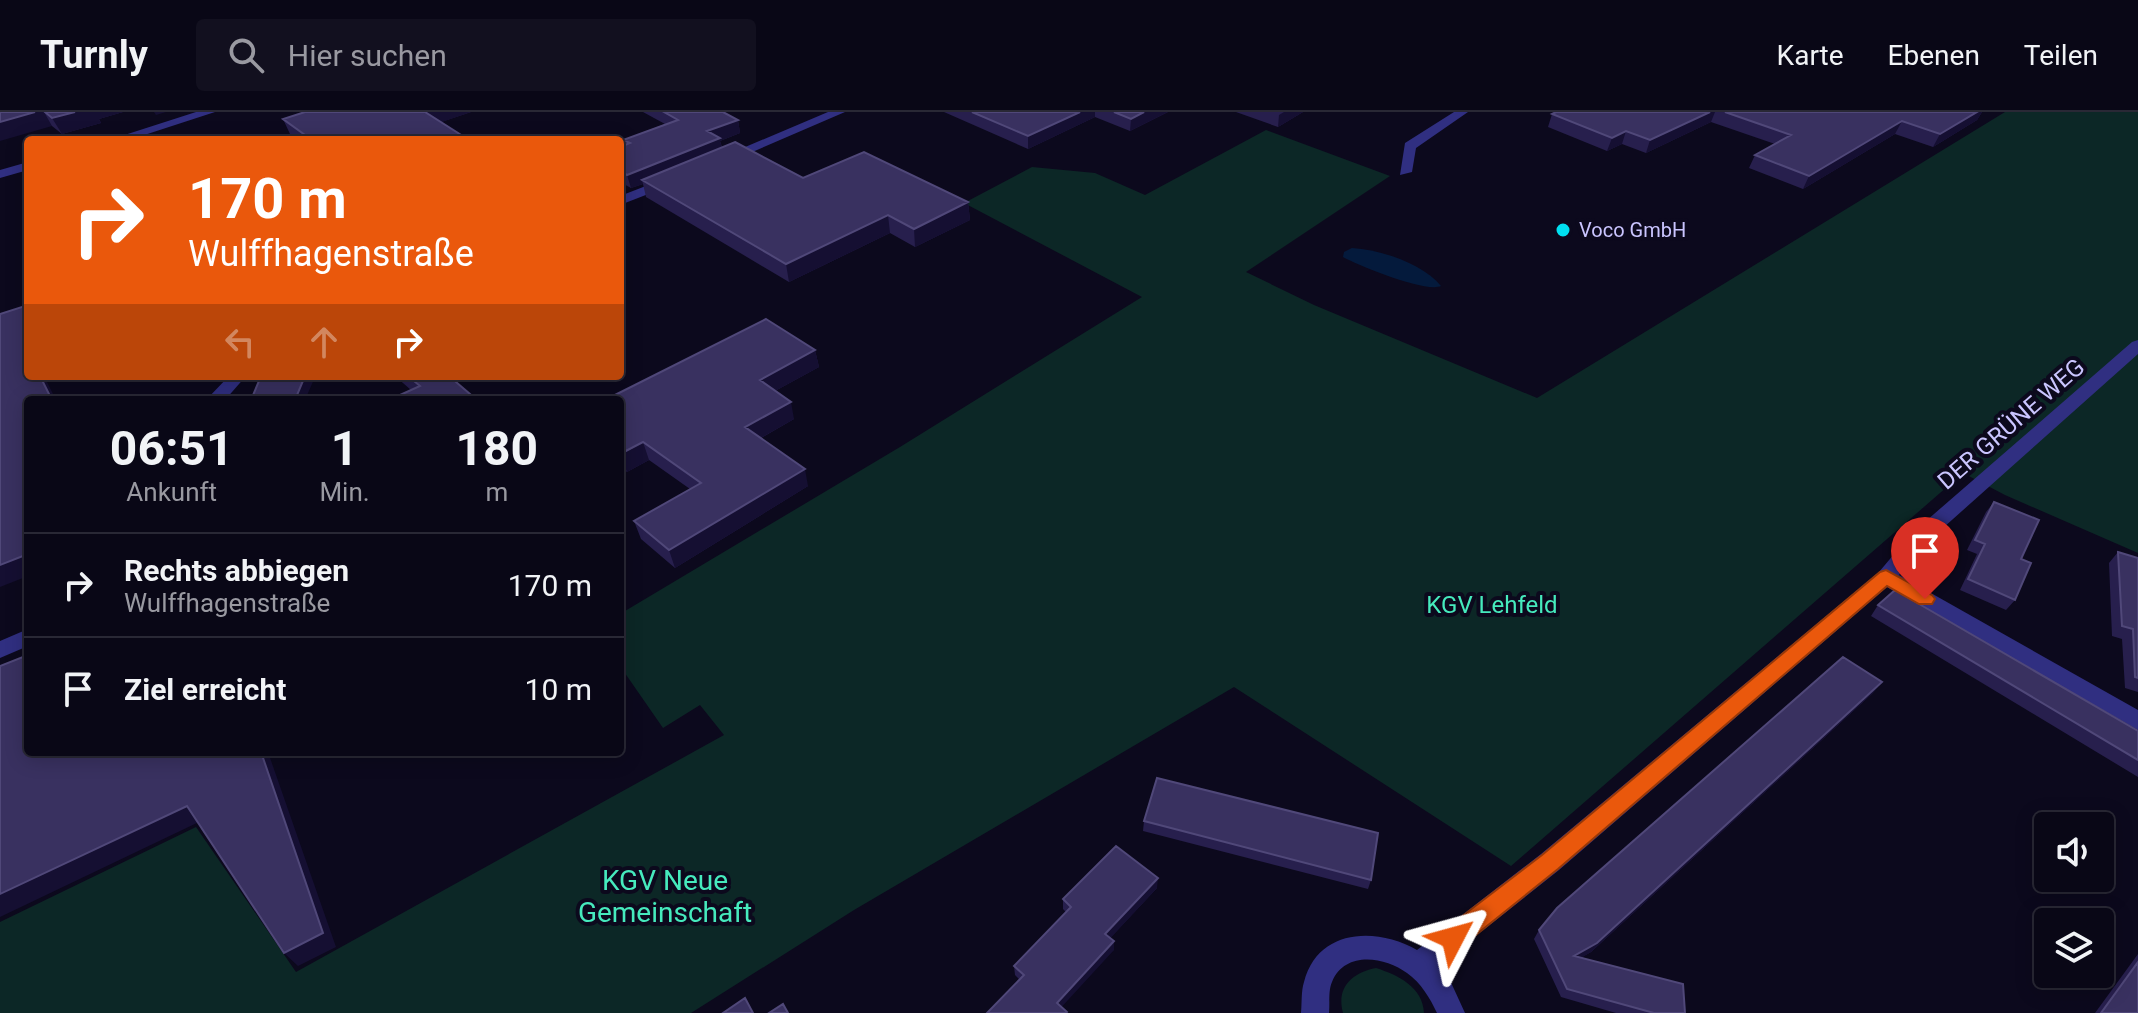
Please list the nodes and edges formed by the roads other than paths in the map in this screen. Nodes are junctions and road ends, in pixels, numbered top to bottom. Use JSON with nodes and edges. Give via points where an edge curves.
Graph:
{"nodes":[{"id":1,"x":209,"y":112,"type":"edge"},
{"id":2,"x":839,"y":112,"type":"edge"},
{"id":3,"x":1462,"y":112,"type":"edge"},
{"id":4,"x":128,"y":136,"type":"edge"},
{"id":5,"x":716,"y":162,"type":"edge"},
{"id":6,"x":24,"y":167,"type":"edge"},
{"id":7,"x":1405,"y":172,"type":"dead end"},
{"id":8,"x":689,"y":173,"type":"edge"},
{"id":9,"x":0,"y":174,"type":"edge"},
{"id":10,"x":624,"y":199,"type":"edge"},
{"id":11,"x":2138,"y":345,"type":"edge"},
{"id":12,"x":234,"y":380,"type":"edge"},
{"id":13,"x":219,"y":396,"type":"edge"},
{"id":14,"x":1886,"y":577,"type":"junction"},
{"id":15,"x":24,"y":639,"type":"edge"},
{"id":16,"x":0,"y":650,"type":"edge"},
{"id":17,"x":2138,"y":721,"type":"edge"},
{"id":18,"x":1420,"y":964,"type":"junction"},
{"id":19,"x":1314,"y":1013,"type":"edge"},
{"id":20,"x":1451,"y":1013,"type":"edge"}],
"edges":[{"from":1,"to":4,"type":"street"},
{"from":2,"to":5,"type":"street"},
{"from":3,"to":7,"type":"street","via":[[1410,146]]},
{"from":6,"to":9,"type":"street"},
{"from":8,"to":10,"type":"street"},
{"from":11,"to":14,"type":"street","name":"DER GRÜNE WEG","via":[[1918,539]]},
{"from":12,"to":13,"type":"street"},
{"from":14,"to":17,"type":"street"},
{"from":14,"to":18,"type":"street","name":"DER GRÜNE WEG","via":[[1550,862]]},
{"from":15,"to":16,"type":"street"},
{"from":18,"to":19,"type":"street","via":[[1398,951],[1352,948],[1332,958],[1319,975]]},
{"from":18,"to":20,"type":"street","via":[[1435,979]]}]}
